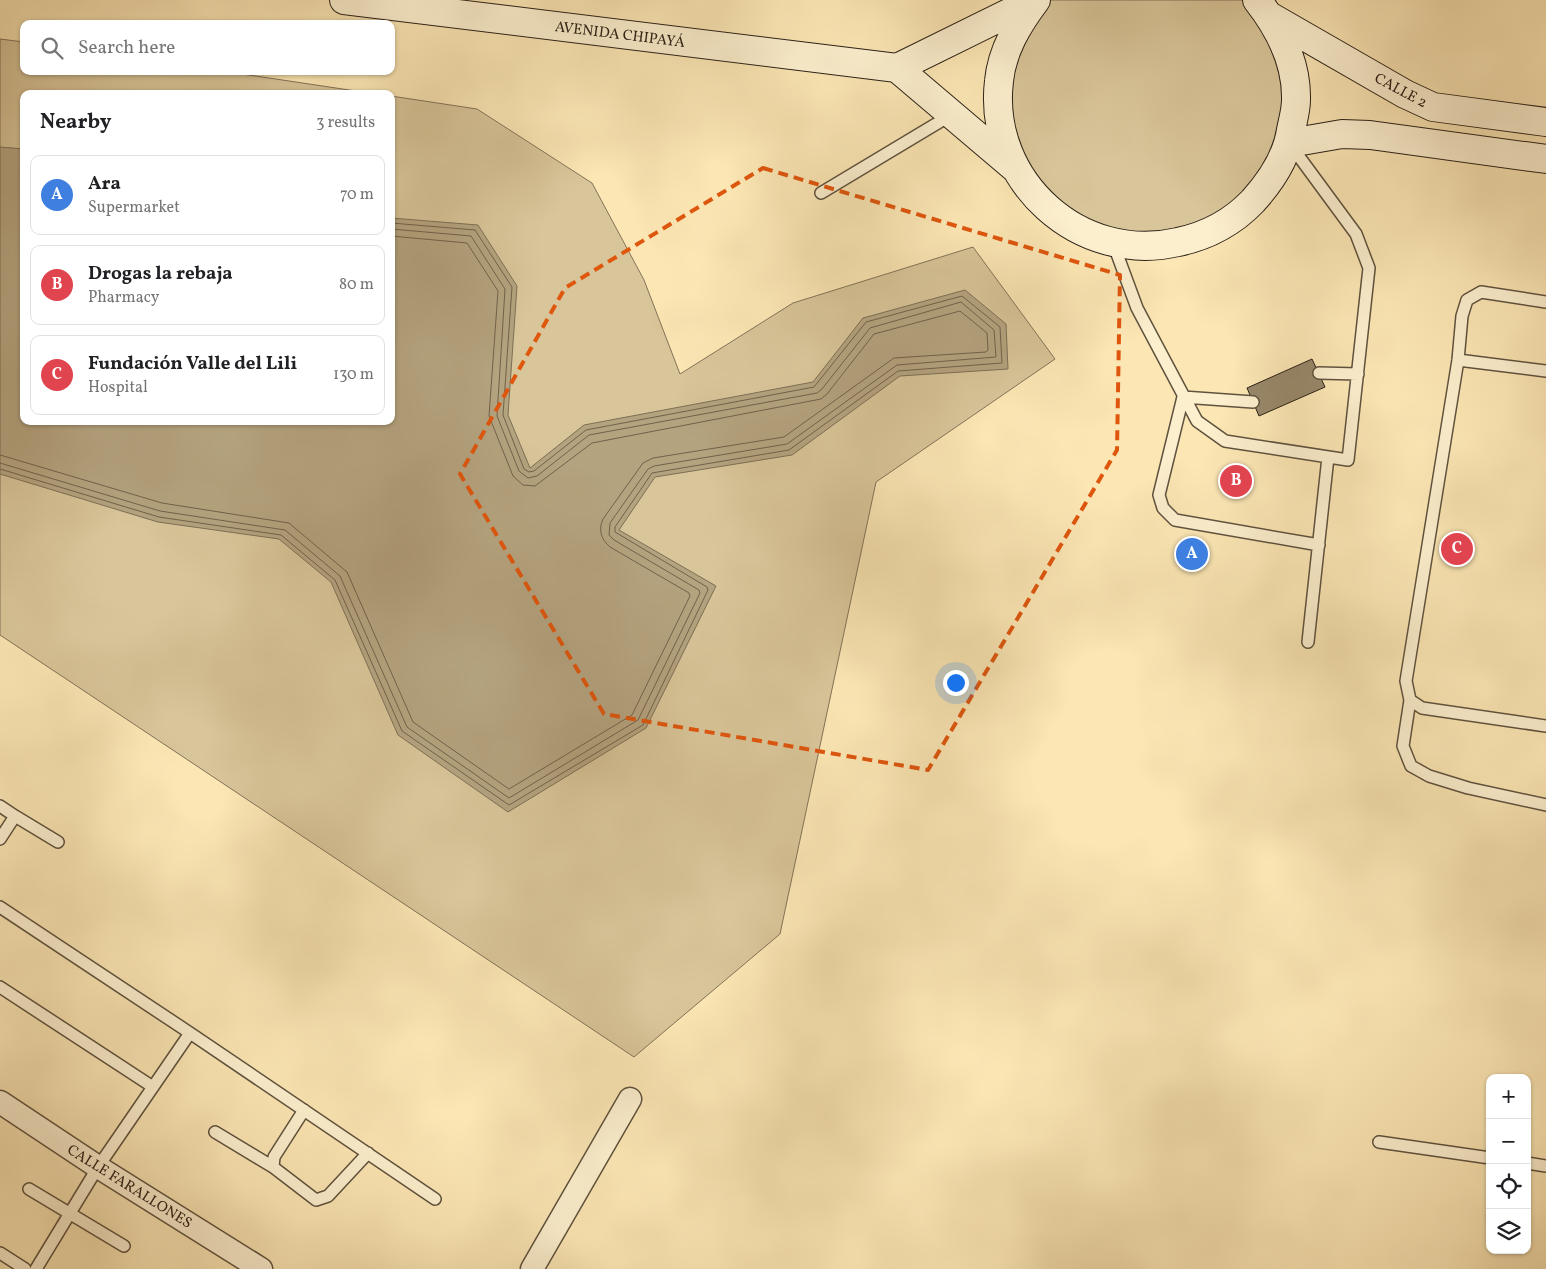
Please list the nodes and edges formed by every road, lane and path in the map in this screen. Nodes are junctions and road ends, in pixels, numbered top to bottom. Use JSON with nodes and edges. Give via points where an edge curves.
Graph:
{"nodes":[{"id":1,"x":344,"y":0,"type":"edge"},
{"id":2,"x":1036,"y":0,"type":"edge"},
{"id":3,"x":1264,"y":9,"type":"edge"},
{"id":4,"x":897,"y":68,"type":"junction"},
{"id":5,"x":952,"y":114,"type":"junction"},
{"id":6,"x":1546,"y":122,"type":"edge"},
{"id":7,"x":1289,"y":143,"type":"junction"},
{"id":8,"x":1546,"y":159,"type":"edge"},
{"id":9,"x":1015,"y":168,"type":"junction"},
{"id":10,"x":821,"y":192,"type":"dead end"},
{"id":11,"x":1113,"y":243,"type":"junction"},
{"id":12,"x":1546,"y":302,"type":"edge"},
{"id":13,"x":1458,"y":360,"type":"junction"},
{"id":14,"x":1546,"y":371,"type":"edge"},
{"id":15,"x":1319,"y":373,"type":"dead end"},
{"id":16,"x":1358,"y":374,"type":"junction"},
{"id":17,"x":1183,"y":397,"type":"junction"},
{"id":18,"x":1253,"y":402,"type":"dead end"},
{"id":19,"x":1328,"y":457,"type":"junction"},
{"id":20,"x":1319,"y":545,"type":"junction"},
{"id":21,"x":1308,"y":642,"type":"dead end"},
{"id":22,"x":1410,"y":700,"type":"junction"},
{"id":23,"x":1546,"y":726,"type":"edge"},
{"id":24,"x":1546,"y":805,"type":"edge"},
{"id":25,"x":0,"y":806,"type":"edge"},
{"id":26,"x":15,"y":816,"type":"junction"},
{"id":27,"x":0,"y":839,"type":"edge"},
{"id":28,"x":58,"y":842,"type":"dead end"},
{"id":29,"x":0,"y":907,"type":"edge"},
{"id":30,"x":0,"y":987,"type":"edge"},
{"id":31,"x":190,"y":1033,"type":"junction"},
{"id":32,"x":153,"y":1087,"type":"junction"},
{"id":33,"x":630,"y":1099,"type":"dead end"},
{"id":34,"x":0,"y":1102,"type":"edge"},
{"id":35,"x":304,"y":1110,"type":"junction"},
{"id":36,"x":215,"y":1132,"type":"dead end"},
{"id":37,"x":1379,"y":1142,"type":"dead end"},
{"id":38,"x":368,"y":1153,"type":"junction"},
{"id":39,"x":1486,"y":1157,"type":"edge"},
{"id":40,"x":1531,"y":1164,"type":"edge"},
{"id":41,"x":1546,"y":1166,"type":"edge"},
{"id":42,"x":98,"y":1167,"type":"junction"},
{"id":43,"x":273,"y":1167,"type":"junction"},
{"id":44,"x":30,"y":1189,"type":"dead end"},
{"id":45,"x":435,"y":1199,"type":"dead end"},
{"id":46,"x":70,"y":1213,"type":"junction"},
{"id":47,"x":124,"y":1246,"type":"dead end"},
{"id":48,"x":0,"y":1253,"type":"edge"},
{"id":49,"x":25,"y":1269,"type":"edge"},
{"id":50,"x":36,"y":1269,"type":"edge"},
{"id":51,"x":261,"y":1269,"type":"edge"},
{"id":52,"x":532,"y":1269,"type":"edge"}],
"edges":[{"from":1,"to":4,"type":"main road","name":"AVENIDA CHIPAYÁ"},
{"from":2,"to":4,"type":"main road"},
{"from":2,"to":9,"type":"main road","via":[[1019,23],[1006,51],[999,80],[998,111],[1003,140]]},
{"from":3,"to":6,"type":"main road","name":"CALLE 2","via":[[1405,94],[1433,107]]},
{"from":3,"to":7,"type":"main road","via":[[1290,56],[1296,99]]},
{"from":4,"to":5,"type":"main road"},
{"from":5,"to":9,"type":"main road"},
{"from":5,"to":10,"type":"lane"},
{"from":7,"to":8,"type":"main road","via":[[1342,134],[1370,135]]},
{"from":7,"to":11,"type":"main road","via":[[1270,182],[1240,215],[1209,233],[1158,247]]},
{"from":7,"to":16,"type":"lane","via":[[1356,234],[1369,268]]},
{"from":9,"to":11,"type":"main road","via":[[1040,202],[1066,224],[1089,236]]},
{"from":11,"to":17,"type":"lane","via":[[1137,308]]},
{"from":12,"to":13,"type":"lane","via":[[1481,292],[1468,300],[1462,316]]},
{"from":13,"to":14,"type":"lane"},
{"from":13,"to":22,"type":"lane","via":[[1406,681]]},
{"from":15,"to":16,"type":"lane"},
{"from":16,"to":19,"type":"lane","via":[[1348,460]]},
{"from":17,"to":18,"type":"lane"},
{"from":17,"to":19,"type":"lane","via":[[1197,421],[1225,441]]},
{"from":17,"to":20,"type":"lane","via":[[1159,495],[1163,508],[1174,520]]},
{"from":19,"to":20,"type":"lane"},
{"from":20,"to":21,"type":"lane"},
{"from":22,"to":23,"type":"lane","via":[[1422,708]]},
{"from":22,"to":24,"type":"lane","via":[[1403,746],[1411,766],[1429,776],[1468,788]]},
{"from":25,"to":26,"type":"lane"},
{"from":26,"to":27,"type":"lane"},
{"from":26,"to":28,"type":"lane"},
{"from":29,"to":31,"type":"lane"},
{"from":30,"to":32,"type":"lane"},
{"from":31,"to":32,"type":"lane"},
{"from":31,"to":35,"type":"lane"},
{"from":32,"to":42,"type":"lane"},
{"from":33,"to":52,"type":"street"},
{"from":34,"to":42,"type":"street","name":"CALLE FARALLONES"},
{"from":35,"to":38,"type":"lane"},
{"from":35,"to":43,"type":"lane","via":[[274,1157]]},
{"from":36,"to":43,"type":"lane"},
{"from":37,"to":39,"type":"lane"},
{"from":38,"to":43,"type":"lane","via":[[328,1196],[316,1200]]},
{"from":38,"to":45,"type":"lane"},
{"from":40,"to":41,"type":"lane"},
{"from":42,"to":46,"type":"lane"},
{"from":42,"to":51,"type":"street","name":"CALLE FARALLONES"},
{"from":44,"to":46,"type":"lane"},
{"from":46,"to":47,"type":"lane"},
{"from":46,"to":50,"type":"lane"},
{"from":48,"to":49,"type":"lane"}]}
